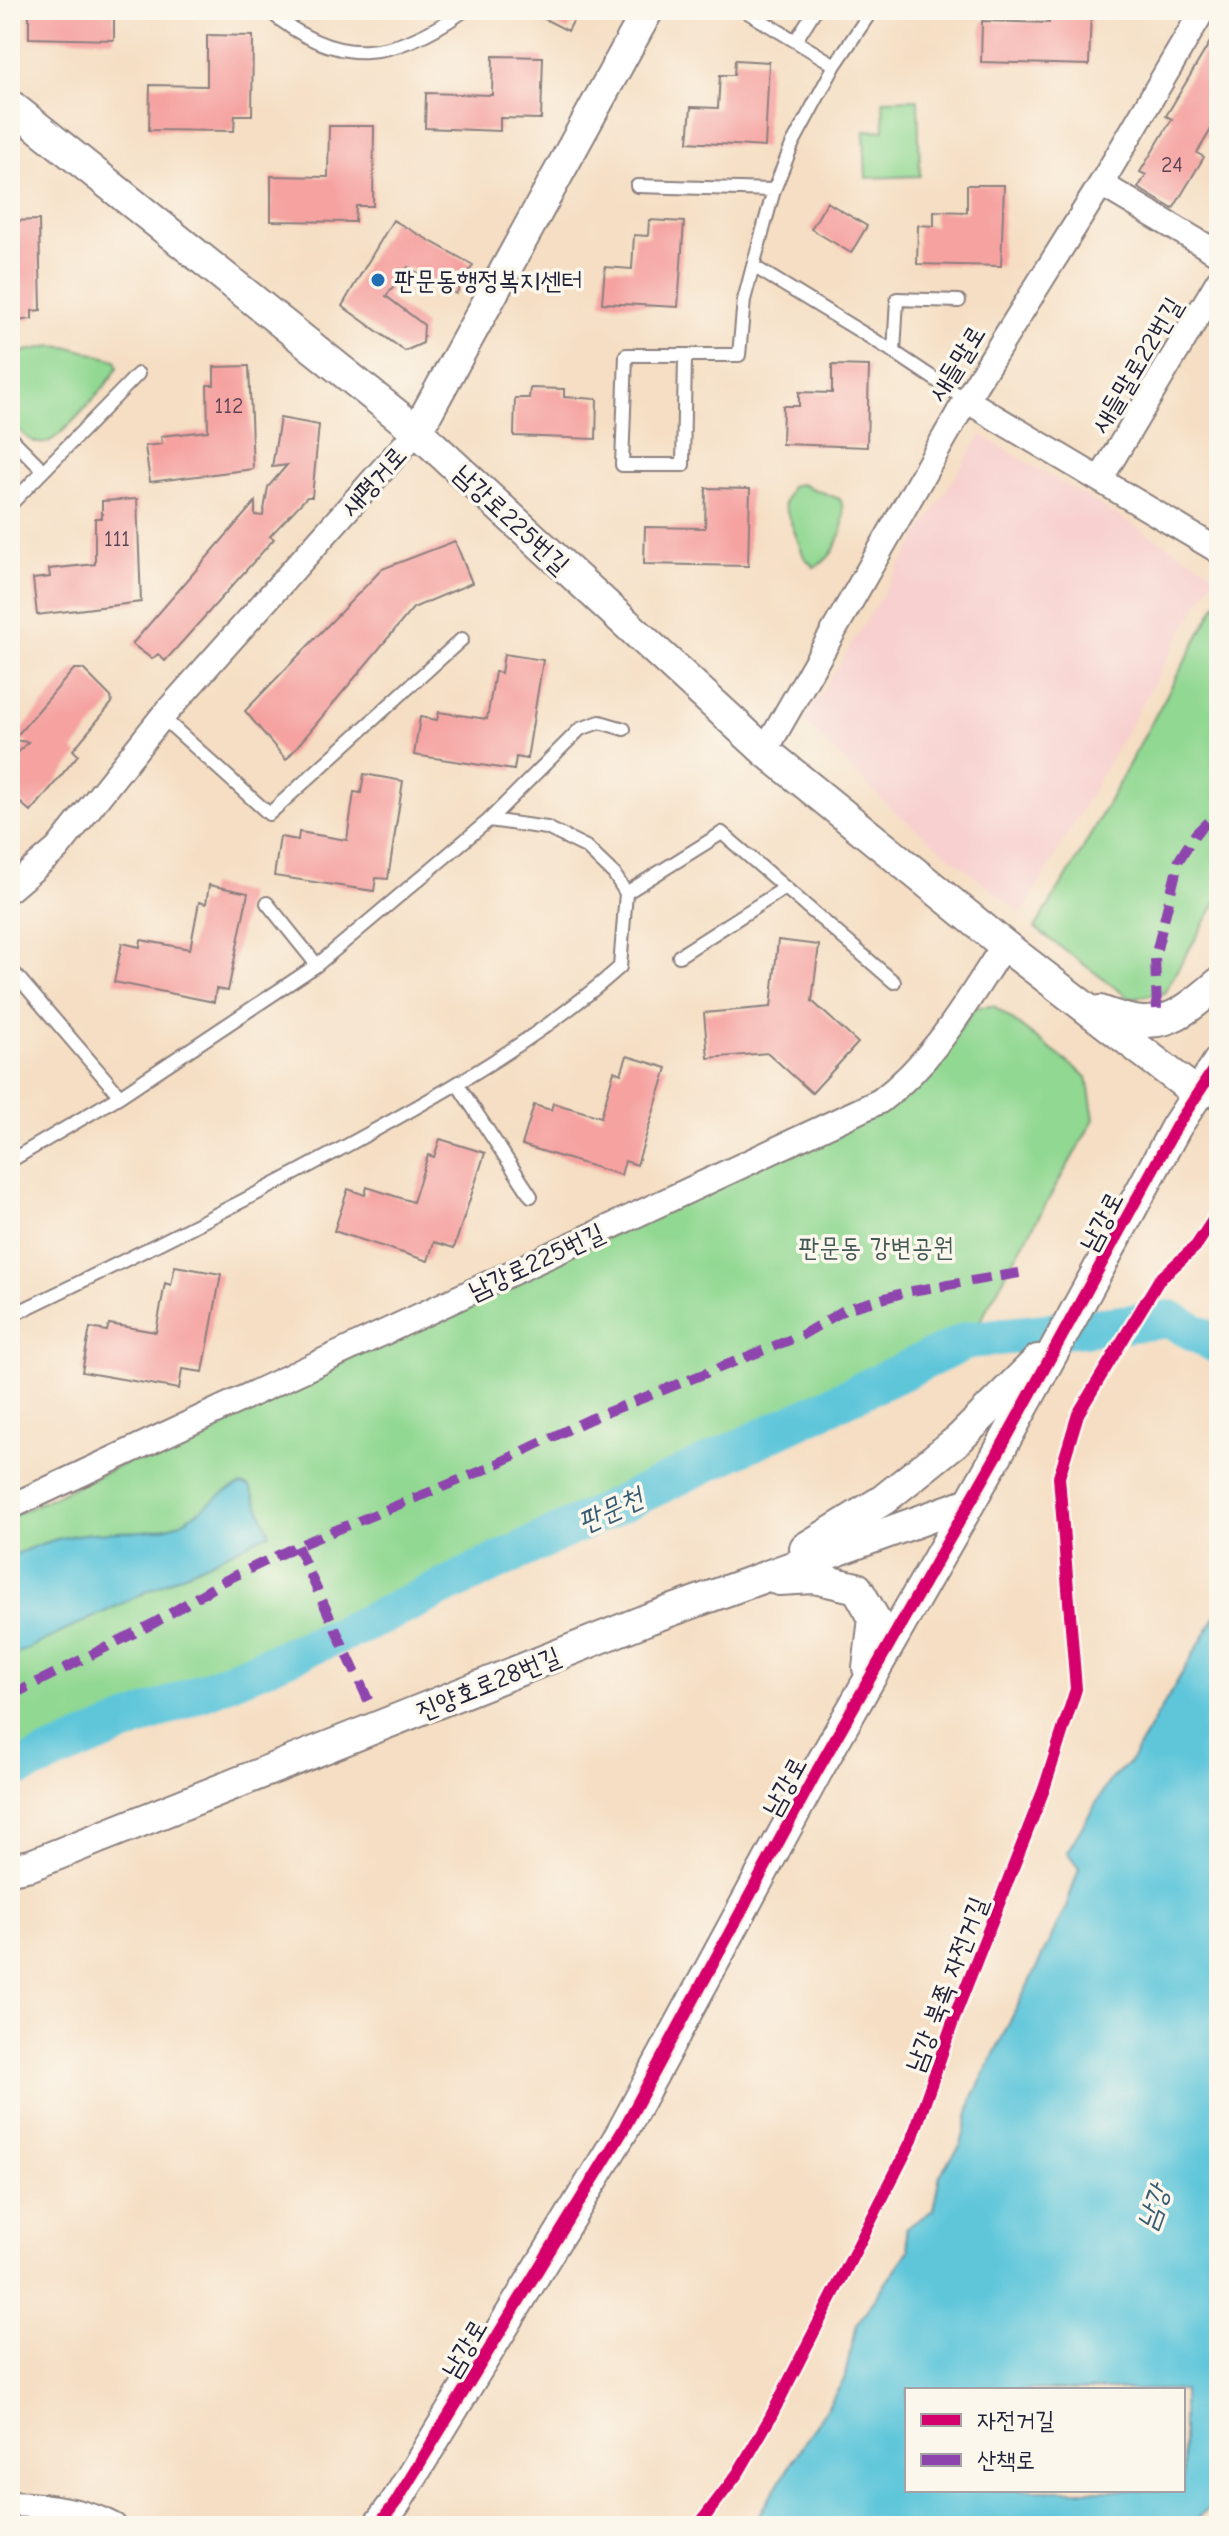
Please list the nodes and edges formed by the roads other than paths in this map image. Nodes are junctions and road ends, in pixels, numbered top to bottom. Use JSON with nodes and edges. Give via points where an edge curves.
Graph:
{"nodes":[{"id":1,"x":268,"y":10,"type":"edge"},
{"id":2,"x":465,"y":10,"type":"edge"},
{"id":3,"x":648,"y":10,"type":"edge"},
{"id":4,"x":744,"y":10,"type":"edge"},
{"id":5,"x":815,"y":10,"type":"edge"},
{"id":6,"x":872,"y":10,"type":"edge"},
{"id":7,"x":1203,"y":10,"type":"edge"},
{"id":8,"x":796,"y":40,"type":"junction"},
{"id":9,"x":835,"y":65,"type":"junction"},
{"id":10,"x":10,"y":105,"type":"edge"},
{"id":11,"x":1101,"y":184,"type":"junction"},
{"id":12,"x":637,"y":186,"type":"dead end"},
{"id":13,"x":774,"y":190,"type":"junction"},
{"id":14,"x":1219,"y":254,"type":"edge"},
{"id":15,"x":753,"y":266,"type":"junction"},
{"id":16,"x":1219,"y":280,"type":"edge"},
{"id":17,"x":959,"y":301,"type":"dead end"},
{"id":18,"x":894,"y":352,"type":"junction"},
{"id":19,"x":685,"y":357,"type":"junction"},
{"id":20,"x":138,"y":374,"type":"dead end"},
{"id":21,"x":966,"y":400,"type":"junction"},
{"id":22,"x":417,"y":431,"type":"junction"},
{"id":23,"x":10,"y":437,"type":"edge"},
{"id":24,"x":43,"y":470,"type":"junction"},
{"id":25,"x":1101,"y":478,"type":"junction"},
{"id":26,"x":10,"y":505,"type":"edge"},
{"id":27,"x":1219,"y":551,"type":"edge"},
{"id":28,"x":462,"y":639,"type":"dead end"},
{"id":29,"x":162,"y":717,"type":"junction"},
{"id":30,"x":624,"y":729,"type":"dead end"},
{"id":31,"x":765,"y":751,"type":"junction"},
{"id":32,"x":489,"y":820,"type":"junction"},
{"id":33,"x":785,"y":888,"type":"junction"},
{"id":34,"x":10,"y":889,"type":"edge"},
{"id":35,"x":626,"y":893,"type":"junction"},
{"id":36,"x":267,"y":903,"type":"dead end"},
{"id":37,"x":1004,"y":945,"type":"junction"},
{"id":38,"x":679,"y":956,"type":"dead end"},
{"id":39,"x":317,"y":965,"type":"junction"},
{"id":40,"x":10,"y":968,"type":"edge"},
{"id":41,"x":14,"y":981,"type":"edge"},
{"id":42,"x":894,"y":982,"type":"dead end"},
{"id":43,"x":1219,"y":983,"type":"edge"},
{"id":44,"x":1081,"y":1004,"type":"junction"},
{"id":45,"x":1219,"y":1061,"type":"edge"},
{"id":46,"x":458,"y":1085,"type":"junction"},
{"id":47,"x":1199,"y":1095,"type":"junction"},
{"id":48,"x":120,"y":1096,"type":"junction"},
{"id":49,"x":10,"y":1161,"type":"edge"},
{"id":50,"x":531,"y":1196,"type":"dead end"},
{"id":51,"x":10,"y":1316,"type":"edge"},
{"id":52,"x":1061,"y":1337,"type":"junction"},
{"id":53,"x":969,"y":1503,"type":"junction"},
{"id":54,"x":10,"y":1507,"type":"edge"},
{"id":55,"x":749,"y":1582,"type":"junction"},
{"id":56,"x":867,"y":1682,"type":"junction"},
{"id":57,"x":10,"y":1869,"type":"edge"},
{"id":58,"x":10,"y":2504,"type":"edge"},
{"id":59,"x":114,"y":2526,"type":"edge"},
{"id":60,"x":378,"y":2526,"type":"edge"}],
"edges":[{"from":1,"to":2,"type":"lane","via":[[326,48],[358,52],[435,32]]},
{"from":3,"to":22,"type":"street","name":"새평거로"},
{"from":4,"to":8,"type":"lane"},
{"from":5,"to":8,"type":"lane"},
{"from":6,"to":9,"type":"lane"},
{"from":7,"to":11,"type":"street","name":"새들말로"},
{"from":8,"to":9,"type":"lane"},
{"from":9,"to":13,"type":"lane"},
{"from":10,"to":22,"type":"street","name":"남강로225번길"},
{"from":11,"to":14,"type":"street"},
{"from":11,"to":21,"type":"street","name":"새들말로"},
{"from":12,"to":13,"type":"lane"},
{"from":13,"to":15,"type":"lane"},
{"from":15,"to":18,"type":"lane"},
{"from":15,"to":19,"type":"lane","via":[[739,355]]},
{"from":16,"to":25,"type":"street","name":"새들말로22번길"},
{"from":17,"to":18,"type":"lane","via":[[897,299]]},
{"from":18,"to":21,"type":"lane"},
{"from":19,"to":19,"type":"lane","via":[[626,355],[622,465],[683,465]]},
{"from":20,"to":24,"type":"lane"},
{"from":21,"to":25,"type":"street"},
{"from":21,"to":31,"type":"street","name":"새들말로"},
{"from":22,"to":29,"type":"street","name":"새평거로"},
{"from":22,"to":31,"type":"street","name":"남강로225번길"},
{"from":23,"to":24,"type":"lane"},
{"from":24,"to":26,"type":"lane"},
{"from":25,"to":27,"type":"street"},
{"from":28,"to":29,"type":"lane","via":[[269,814]]},
{"from":29,"to":34,"type":"street","name":"새평거로","via":[[57,849]]},
{"from":30,"to":32,"type":"lane","via":[[600,722],[580,729]]},
{"from":31,"to":37,"type":"street","name":"남강로225번길"},
{"from":32,"to":35,"type":"lane","via":[[547,828],[586,847]]},
{"from":32,"to":39,"type":"lane"},
{"from":33,"to":35,"type":"lane","via":[[722,833]]},
{"from":33,"to":38,"type":"lane"},
{"from":33,"to":42,"type":"lane"},
{"from":35,"to":46,"type":"lane","via":[[620,967],[590,994]]},
{"from":36,"to":39,"type":"lane"},
{"from":37,"to":44,"type":"street","name":"남강로225번길"},
{"from":37,"to":54,"type":"street","name":"남강로225번길","via":[[933,1053],[880,1101]]},
{"from":39,"to":48,"type":"lane"},
{"from":40,"to":41,"type":"lane"},
{"from":41,"to":48,"type":"lane"},
{"from":43,"to":44,"type":"street","via":[[1183,1013],[1160,1023],[1131,1023]]},
{"from":44,"to":47,"type":"street","name":"남강로225번길"},
{"from":45,"to":47,"type":"street","name":"남강로"},
{"from":46,"to":50,"type":"lane"},
{"from":46,"to":51,"type":"lane","via":[[228,1211]]},
{"from":47,"to":52,"type":"street","name":"남강로","via":[[1176,1127]]},
{"from":48,"to":49,"type":"lane"},
{"from":52,"to":53,"type":"street","name":"남강로"},
{"from":52,"to":55,"type":"street","via":[[959,1439],[883,1500]]},
{"from":53,"to":55,"type":"street","name":"진양호로28번길"},
{"from":53,"to":56,"type":"street","name":"남강로"},
{"from":55,"to":56,"type":"street","via":[[814,1578],[857,1588],[874,1618]]},
{"from":55,"to":57,"type":"street","name":"진양호로28번길"},
{"from":56,"to":60,"type":"street","name":"남강로","via":[[622,2132]]},
{"from":58,"to":59,"type":"street","via":[[100,2518]]}]}
